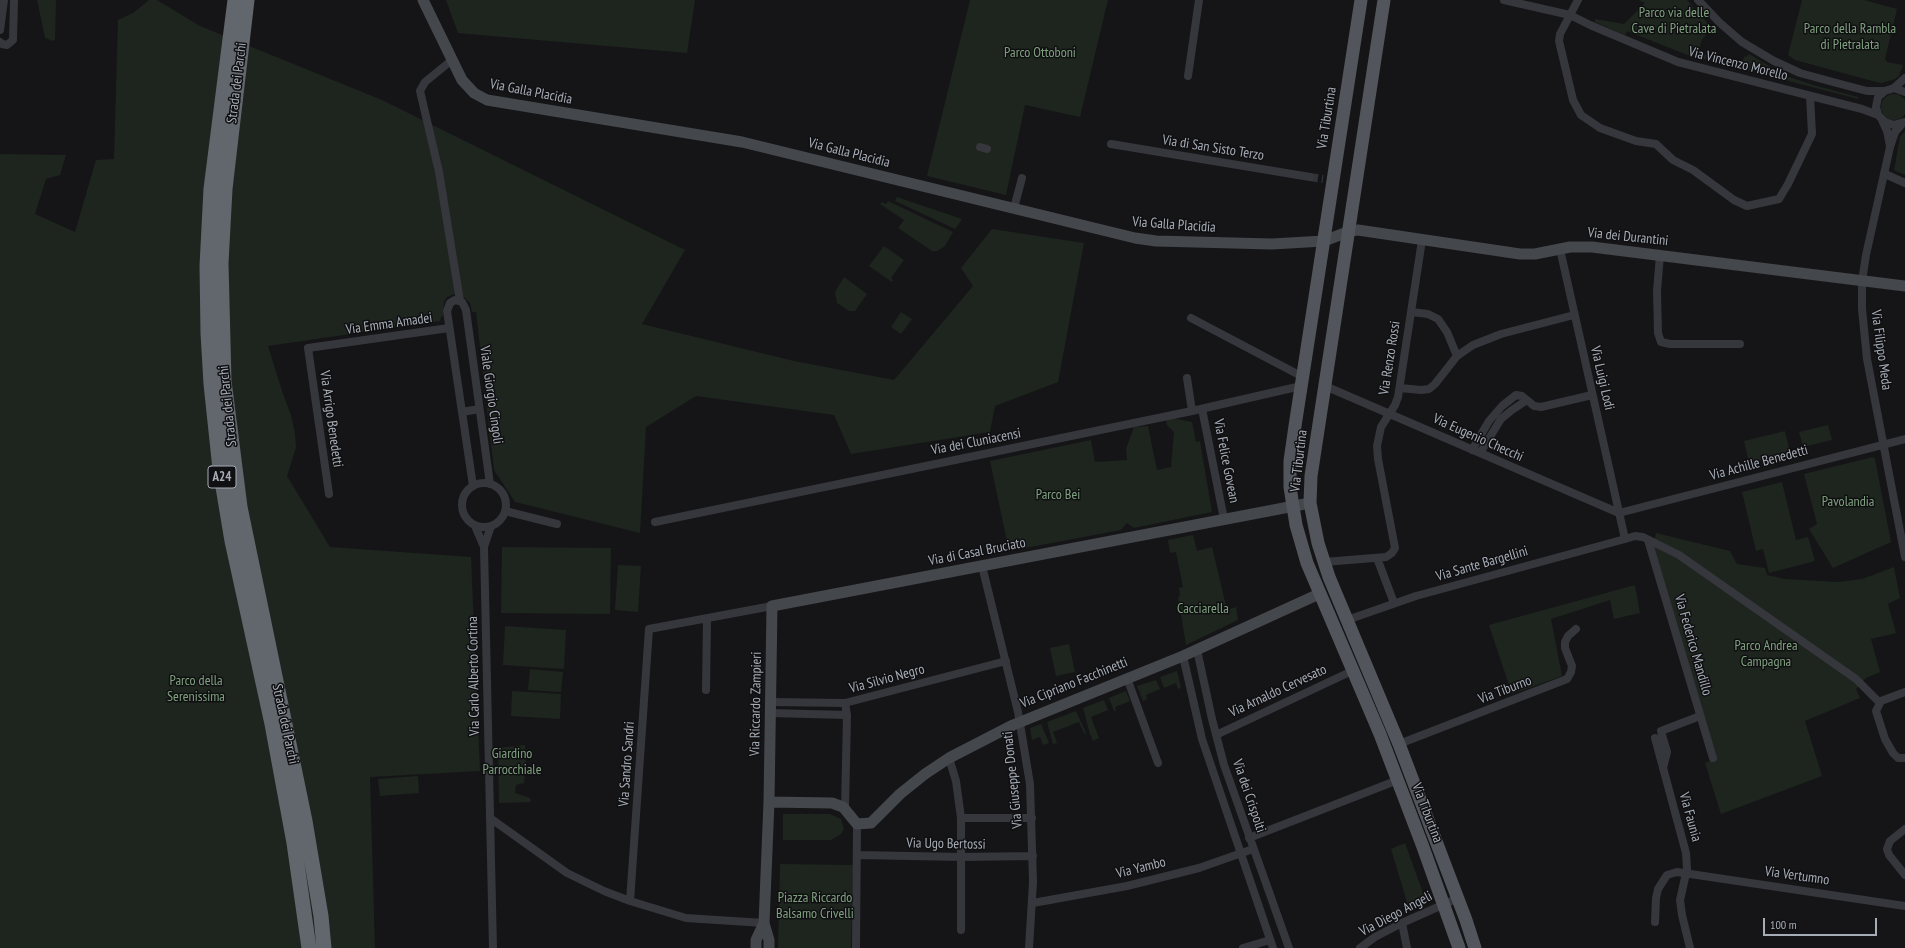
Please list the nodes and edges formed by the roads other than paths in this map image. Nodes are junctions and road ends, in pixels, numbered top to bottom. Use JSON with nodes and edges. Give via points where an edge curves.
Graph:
{"nodes":[{"id":1,"x":4,"y":0,"type":"edge"},
{"id":2,"x":14,"y":0,"type":"edge"},
{"id":3,"x":423,"y":0,"type":"edge"},
{"id":4,"x":1199,"y":0,"type":"edge"},
{"id":5,"x":1361,"y":0,"type":"edge"},
{"id":6,"x":1384,"y":0,"type":"edge"},
{"id":7,"x":1504,"y":0,"type":"edge"},
{"id":8,"x":1578,"y":0,"type":"edge"},
{"id":9,"x":1698,"y":0,"type":"edge"},
{"id":10,"x":244,"y":1,"type":"edge"},
{"id":11,"x":1570,"y":15,"type":"junction"},
{"id":12,"x":0,"y":30,"type":"edge"},
{"id":13,"x":0,"y":42,"type":"edge"},
{"id":14,"x":452,"y":60,"type":"junction"},
{"id":15,"x":1188,"y":76,"type":"dead end"},
{"id":16,"x":1905,"y":78,"type":"edge"},
{"id":17,"x":1894,"y":88,"type":"junction"},
{"id":18,"x":1885,"y":91,"type":"junction"},
{"id":19,"x":1905,"y":92,"type":"edge"},
{"id":20,"x":1810,"y":96,"type":"junction"},
{"id":21,"x":1880,"y":117,"type":"junction"},
{"id":22,"x":1904,"y":123,"type":"edge"},
{"id":23,"x":1111,"y":144,"type":"dead end"},
{"id":24,"x":1890,"y":147,"type":"junction"},
{"id":25,"x":1885,"y":174,"type":"junction"},
{"id":26,"x":1310,"y":177,"type":"tunnel mouth"},
{"id":27,"x":1022,"y":178,"type":"dead end"},
{"id":28,"x":1905,"y":183,"type":"edge"},
{"id":29,"x":1014,"y":208,"type":"junction"},
{"id":30,"x":1349,"y":232,"type":"junction"},
{"id":31,"x":1422,"y":240,"type":"junction"},
{"id":32,"x":1324,"y":241,"type":"junction"},
{"id":33,"x":1560,"y":249,"type":"junction"},
{"id":34,"x":1660,"y":255,"type":"junction"},
{"id":35,"x":1862,"y":281,"type":"junction"},
{"id":36,"x":1905,"y":286,"type":"edge"},
{"id":37,"x":460,"y":301,"type":"junction"},
{"id":38,"x":1411,"y":312,"type":"junction"},
{"id":39,"x":1574,"y":315,"type":"junction"},
{"id":40,"x":1191,"y":318,"type":"dead end"},
{"id":41,"x":449,"y":328,"type":"junction"},
{"id":42,"x":1740,"y":344,"type":"dead end"},
{"id":43,"x":308,"y":348,"type":"joint"},
{"id":44,"x":1457,"y":356,"type":"junction"},
{"id":45,"x":1188,"y":378,"type":"dead end"},
{"id":46,"x":1302,"y":381,"type":"junction"},
{"id":47,"x":1326,"y":386,"type":"junction"},
{"id":48,"x":1400,"y":388,"type":"junction"},
{"id":49,"x":1592,"y":395,"type":"junction"},
{"id":50,"x":1527,"y":400,"type":"junction"},
{"id":51,"x":479,"y":409,"type":"junction"},
{"id":52,"x":1202,"y":409,"type":"junction"},
{"id":53,"x":1192,"y":411,"type":"junction"},
{"id":54,"x":462,"y":412,"type":"junction"},
{"id":55,"x":1390,"y":414,"type":"junction"},
{"id":56,"x":1905,"y":439,"type":"edge"},
{"id":57,"x":1883,"y":445,"type":"junction"},
{"id":58,"x":1472,"y":450,"type":"junction"},
{"id":59,"x":1480,"y":453,"type":"junction"},
{"id":60,"x":490,"y":484,"type":"junction"},
{"id":61,"x":473,"y":486,"type":"junction"},
{"id":62,"x":329,"y":494,"type":"dead end"},
{"id":63,"x":1310,"y":503,"type":"junction"},
{"id":64,"x":1293,"y":506,"type":"junction"},
{"id":65,"x":505,"y":511,"type":"junction"},
{"id":66,"x":1619,"y":513,"type":"junction"},
{"id":67,"x":1224,"y":519,"type":"junction"},
{"id":68,"x":655,"y":522,"type":"dead end"},
{"id":69,"x":557,"y":524,"type":"dead end"},
{"id":70,"x":475,"y":526,"type":"junction"},
{"id":71,"x":491,"y":526,"type":"junction"},
{"id":72,"x":1625,"y":539,"type":"junction"},
{"id":73,"x":1648,"y":540,"type":"junction"},
{"id":74,"x":1318,"y":543,"type":"junction"},
{"id":75,"x":484,"y":547,"type":"junction"},
{"id":76,"x":1302,"y":547,"type":"junction"},
{"id":77,"x":1905,"y":557,"type":"edge"},
{"id":78,"x":1377,"y":558,"type":"junction"},
{"id":79,"x":1324,"y":562,"type":"junction"},
{"id":80,"x":982,"y":566,"type":"junction"},
{"id":81,"x":1319,"y":594,"type":"junction"},
{"id":82,"x":1394,"y":603,"type":"junction"},
{"id":83,"x":772,"y":606,"type":"junction"},
{"id":84,"x":707,"y":619,"type":"junction"},
{"id":85,"x":1347,"y":620,"type":"junction"},
{"id":86,"x":649,"y":629,"type":"joint"},
{"id":87,"x":1576,"y":629,"type":"dead end"},
{"id":88,"x":1197,"y":650,"type":"junction"},
{"id":89,"x":1183,"y":656,"type":"junction"},
{"id":90,"x":1006,"y":661,"type":"junction"},
{"id":91,"x":1352,"y":670,"type":"junction"},
{"id":92,"x":1127,"y":678,"type":"junction"},
{"id":93,"x":706,"y":690,"type":"dead end"},
{"id":94,"x":1905,"y":692,"type":"edge"},
{"id":95,"x":1879,"y":702,"type":"junction"},
{"id":96,"x":845,"y":703,"type":"junction"},
{"id":97,"x":771,"y":707,"type":"junction"},
{"id":98,"x":847,"y":715,"type":"junction"},
{"id":99,"x":1700,"y":716,"type":"junction"},
{"id":100,"x":1020,"y":721,"type":"junction"},
{"id":101,"x":1393,"y":729,"type":"junction"},
{"id":102,"x":1216,"y":734,"type":"junction"},
{"id":103,"x":1380,"y":734,"type":"junction"},
{"id":104,"x":1655,"y":738,"type":"dead end"},
{"id":105,"x":1399,"y":744,"type":"junction"},
{"id":106,"x":949,"y":758,"type":"junction"},
{"id":107,"x":1712,"y":758,"type":"dead end"},
{"id":108,"x":1905,"y":758,"type":"edge"},
{"id":109,"x":1158,"y":763,"type":"dead end"},
{"id":110,"x":1663,"y":768,"type":"junction"},
{"id":111,"x":1398,"y":780,"type":"junction"},
{"id":112,"x":769,"y":802,"type":"junction"},
{"id":113,"x":845,"y":809,"type":"junction"},
{"id":114,"x":490,"y":818,"type":"junction"},
{"id":115,"x":961,"y":818,"type":"junction"},
{"id":116,"x":1032,"y":818,"type":"junction"},
{"id":117,"x":857,"y":824,"type":"junction"},
{"id":118,"x":1905,"y":829,"type":"edge"},
{"id":119,"x":1249,"y":838,"type":"junction"},
{"id":120,"x":1253,"y":849,"type":"junction"},
{"id":121,"x":1240,"y":853,"type":"junction"},
{"id":122,"x":858,"y":855,"type":"junction"},
{"id":123,"x":1034,"y":856,"type":"junction"},
{"id":124,"x":962,"y":857,"type":"junction"},
{"id":125,"x":1686,"y":872,"type":"junction"},
{"id":126,"x":1905,"y":874,"type":"edge"},
{"id":127,"x":1458,"y":898,"type":"junction"},
{"id":128,"x":630,"y":901,"type":"junction"},
{"id":129,"x":1033,"y":903,"type":"junction"},
{"id":130,"x":1444,"y":904,"type":"junction"},
{"id":131,"x":1905,"y":906,"type":"edge"},
{"id":132,"x":321,"y":916,"type":"junction"},
{"id":133,"x":1655,"y":922,"type":"dead end"},
{"id":134,"x":764,"y":923,"type":"junction"},
{"id":135,"x":1402,"y":923,"type":"junction"},
{"id":136,"x":961,"y":930,"type":"dead end"},
{"id":137,"x":1270,"y":940,"type":"junction"},
{"id":138,"x":308,"y":948,"type":"edge"},
{"id":139,"x":324,"y":948,"type":"edge"},
{"id":140,"x":328,"y":948,"type":"edge"},
{"id":141,"x":494,"y":948,"type":"edge"},
{"id":142,"x":756,"y":948,"type":"edge"},
{"id":143,"x":769,"y":948,"type":"edge"},
{"id":144,"x":856,"y":948,"type":"edge"},
{"id":145,"x":1029,"y":948,"type":"edge"},
{"id":146,"x":1243,"y":948,"type":"edge"},
{"id":147,"x":1273,"y":948,"type":"edge"},
{"id":148,"x":1289,"y":948,"type":"edge"},
{"id":149,"x":1360,"y":948,"type":"edge"},
{"id":150,"x":1407,"y":948,"type":"edge"},
{"id":151,"x":1459,"y":948,"type":"edge"},
{"id":152,"x":1475,"y":948,"type":"edge"},
{"id":153,"x":1690,"y":948,"type":"edge"}],
"edges":[{"from":1,"to":12,"type":"street"},
{"from":2,"to":13,"type":"street","via":[[13,40],[6,45]]},
{"from":3,"to":14,"type":"street","name":"Via Galla Placidia"},
{"from":4,"to":15,"type":"street"},
{"from":5,"to":32,"type":"main road","name":"Via Tiburtina","via":[[1328,179]]},
{"from":6,"to":30,"type":"main road","name":"Via Tiburtina"},
{"from":7,"to":11,"type":"street","name":"Via Vincenzo Morello"},
{"from":8,"to":11,"type":"street"},
{"from":9,"to":18,"type":"street","via":[[1737,38],[1774,61],[1800,73],[1833,82],[1867,91]]},
{"from":10,"to":132,"type":"highway","name":"Strada dei Parchi","number":"A24","via":[[225,189],[221,263],[225,388],[240,507],[305,821]]},
{"from":10,"to":138,"type":"highway","name":"Strada dei Parchi","number":"A24","via":[[211,189],[207,266],[210,377],[220,469],[232,541],[272,724],[294,843]]},
{"from":11,"to":20,"type":"street","name":"Via Vincenzo Morello","via":[[1672,60]]},
{"from":11,"to":20,"type":"street","via":[[1560,34],[1559,44],[1573,100],[1581,115],[1600,128],[1636,141],[1656,144],[1673,160],[1693,170],[1734,200],[1747,206],[1778,199],[1788,184],[1811,136]]},
{"from":14,"to":29,"type":"street","name":"Via Galla Placidia","via":[[465,84],[487,100],[742,142]]},
{"from":14,"to":37,"type":"street","via":[[425,82],[420,91],[439,176]]},
{"from":16,"to":17,"type":"street"},
{"from":17,"to":18,"type":"street"},
{"from":17,"to":19,"type":"street"},
{"from":18,"to":21,"type":"street","via":[[1877,100],[1876,107]]},
{"from":20,"to":21,"type":"street","name":"Via Vincenzo Morello"},
{"from":21,"to":22,"type":"street","name":"Via Vincenzo Morello","via":[[1891,125]]},
{"from":21,"to":24,"type":"street","name":"Via Filippo Meda"},
{"from":22,"to":24,"type":"street","name":"Via Filippo Meda","via":[[1895,132]]},
{"from":23,"to":26,"type":"street","name":"Via di San Sisto Terzo"},
{"from":24,"to":25,"type":"street","name":"Via Filippo Meda"},
{"from":25,"to":28,"type":"street"},
{"from":25,"to":35,"type":"street","name":"Via Filippo Meda"},
{"from":27,"to":29,"type":"street"},
{"from":29,"to":32,"type":"street","name":"Via Galla Placidia","via":[[1119,235],[1156,241],[1241,244]]},
{"from":30,"to":31,"type":"street","name":"Via dei Durantini","via":[[1361,230]]},
{"from":30,"to":32,"type":"street"},
{"from":30,"to":47,"type":"main road","name":"Via Tiburtina"},
{"from":31,"to":33,"type":"street","name":"Via dei Durantini","via":[[1520,254]]},
{"from":31,"to":38,"type":"street","name":"Via Renzo Rossi"},
{"from":32,"to":46,"type":"main road","name":"Via Tiburtina"},
{"from":33,"to":34,"type":"street","name":"Via dei Durantini","via":[[1584,246]]},
{"from":33,"to":39,"type":"street","name":"Via Luigi Lodi"},
{"from":34,"to":35,"type":"street","name":"Via dei Durantini"},
{"from":34,"to":42,"type":"street","via":[[1657,291],[1658,335],[1661,342]]},
{"from":35,"to":36,"type":"street","name":"Via dei Durantini"},
{"from":35,"to":57,"type":"street","name":"Via Filippo Meda","via":[[1863,332]]},
{"from":37,"to":41,"type":"street","name":"Via Emma Amadei","via":[[451,301],[448,306]]},
{"from":37,"to":51,"type":"street","name":"Viale Giorgio Cingoli","via":[[466,310]]},
{"from":38,"to":44,"type":"street","via":[[1428,314],[1438,319],[1447,332]]},
{"from":38,"to":48,"type":"street","name":"Via Renzo Rossi"},
{"from":39,"to":44,"type":"street","via":[[1502,334],[1473,345]]},
{"from":39,"to":49,"type":"street","name":"Via Luigi Lodi"},
{"from":40,"to":46,"type":"street"},
{"from":41,"to":43,"type":"street","name":"Via Emma Amadei"},
{"from":41,"to":54,"type":"street"},
{"from":43,"to":62,"type":"street","name":"Via Arrigo Benedetti"},
{"from":44,"to":48,"type":"street","via":[[1429,389]]},
{"from":45,"to":53,"type":"street"},
{"from":46,"to":52,"type":"street","name":"Via dei Cluniacensi"},
{"from":46,"to":64,"type":"main road","name":"Via Tiburtina","via":[[1290,461]]},
{"from":47,"to":55,"type":"street","name":"Via Eugenio Checchi"},
{"from":47,"to":63,"type":"main road","name":"Via Tiburtina","via":[[1311,476]]},
{"from":48,"to":55,"type":"street","name":"Via Renzo Rossi"},
{"from":49,"to":50,"type":"street","via":[[1541,407],[1534,406]]},
{"from":49,"to":66,"type":"street","name":"Via Luigi Lodi"},
{"from":50,"to":58,"type":"street","via":[[1522,396],[1516,396],[1505,404],[1489,421]]},
{"from":50,"to":59,"type":"street","via":[[1501,419]]},
{"from":51,"to":54,"type":"street"},
{"from":51,"to":60,"type":"street","name":"Viale Giorgio Cingoli"},
{"from":52,"to":53,"type":"street","name":"Via dei Cluniacensi"},
{"from":52,"to":67,"type":"street","name":"Via Felice Govean"},
{"from":53,"to":68,"type":"street","name":"Via dei Cluniacensi"},
{"from":54,"to":61,"type":"street"},
{"from":55,"to":58,"type":"street","name":"Via Eugenio Checchi"},
{"from":55,"to":78,"type":"street","name":"Via Renzo Rossi","via":[[1380,429],[1377,453],[1395,548],[1389,555]]},
{"from":56,"to":57,"type":"street","name":"Via Achille Benedetti"},
{"from":57,"to":66,"type":"street","name":"Via Achille Benedetti"},
{"from":57,"to":77,"type":"street","name":"Via Filippo Meda"},
{"from":58,"to":59,"type":"street","name":"Via Eugenio Checchi"},
{"from":59,"to":66,"type":"street","name":"Via Eugenio Checchi"},
{"from":60,"to":61,"type":"street"},
{"from":60,"to":65,"type":"street","via":[[504,497]]},
{"from":61,"to":70,"type":"street","name":"Via Carlo Alberto Cortina","via":[[464,495],[462,508],[466,519]]},
{"from":63,"to":64,"type":"street","name":"Via di Casal Bruciato"},
{"from":63,"to":74,"type":"main road","name":"Via Tiburtina"},
{"from":64,"to":67,"type":"street","name":"Via di Casal Bruciato"},
{"from":64,"to":76,"type":"main road","name":"Via Tiburtina"},
{"from":65,"to":69,"type":"street"},
{"from":65,"to":71,"type":"street","name":"Via Carlo Alberto Cortina","via":[[497,523]]},
{"from":66,"to":72,"type":"street","name":"Via Luigi Lodi"},
{"from":67,"to":80,"type":"street","name":"Via di Casal Bruciato"},
{"from":70,"to":71,"type":"street"},
{"from":70,"to":75,"type":"street","name":"Via Carlo Alberto Cortina"},
{"from":71,"to":75,"type":"street","name":"Via Carlo Alberto Cortina"},
{"from":72,"to":73,"type":"street","name":"Via Sante Bargellini","via":[[1638,536]]},
{"from":72,"to":82,"type":"street","name":"Via Sante Bargellini"},
{"from":73,"to":95,"type":"street","name":"Via Sante Bargellini","via":[[1679,555],[1856,679]]},
{"from":73,"to":99,"type":"street","name":"Via Federico Mandillo"},
{"from":74,"to":76,"type":"street"},
{"from":74,"to":79,"type":"main road","name":"Via Tiburtina"},
{"from":75,"to":114,"type":"street","name":"Via Carlo Alberto Cortina"},
{"from":76,"to":81,"type":"main road","name":"Via Tiburtina"},
{"from":78,"to":79,"type":"street"},
{"from":78,"to":82,"type":"street"},
{"from":79,"to":85,"type":"main road","name":"Via Tiburtina"},
{"from":80,"to":83,"type":"street","name":"Via di Casal Bruciato"},
{"from":80,"to":90,"type":"street","name":"Via Giuseppe Donati"},
{"from":81,"to":88,"type":"street","name":"Via Cipriano Facchinetti"},
{"from":81,"to":91,"type":"main road","name":"Via Tiburtina"},
{"from":82,"to":85,"type":"street","name":"Via Sante Bargellini"},
{"from":83,"to":84,"type":"street","name":"Via di Casal Bruciato"},
{"from":83,"to":97,"type":"street","name":"Via Riccardo Zampieri"},
{"from":84,"to":86,"type":"street","name":"Via di Casal Bruciato"},
{"from":84,"to":93,"type":"street"},
{"from":85,"to":101,"type":"main road","name":"Via Tiburtina"},
{"from":86,"to":128,"type":"street","name":"Via Sandro Sandri"},
{"from":87,"to":105,"type":"street","name":"Via Tiburno","via":[[1565,642],[1572,666],[1572,672],[1567,679]]},
{"from":88,"to":89,"type":"street","name":"Via Cipriano Facchinetti"},
{"from":88,"to":102,"type":"street","name":"Via dei Crispolti"},
{"from":89,"to":92,"type":"street","name":"Via Cipriano Facchinetti"},
{"from":89,"to":121,"type":"street","name":"Via dei Crispolti","via":[[1202,739]]},
{"from":90,"to":96,"type":"street","name":"Via Silvio Negro"},
{"from":90,"to":100,"type":"street","name":"Via Giuseppe Donati"},
{"from":91,"to":102,"type":"street","name":"Via Arnaldo Cervesato"},
{"from":91,"to":103,"type":"main road","name":"Via Tiburtina"},
{"from":92,"to":100,"type":"street","name":"Via Cipriano Facchinetti"},
{"from":92,"to":109,"type":"street"},
{"from":94,"to":95,"type":"street"},
{"from":95,"to":108,"type":"street","via":[[1876,714],[1885,739],[1895,756]]},
{"from":96,"to":97,"type":"street","name":"Via Silvio Negro"},
{"from":96,"to":98,"type":"street"},
{"from":97,"to":98,"type":"street","name":"Via Silvio Negro"},
{"from":97,"to":112,"type":"street","name":"Via Riccardo Zampieri"},
{"from":98,"to":113,"type":"street"},
{"from":99,"to":107,"type":"street","name":"Via Federico Mandillo"},
{"from":99,"to":110,"type":"street","name":"Via Faunia","via":[[1661,731],[1667,752]]},
{"from":100,"to":106,"type":"street","name":"Via Cipriano Facchinetti"},
{"from":100,"to":116,"type":"street","name":"Via Giuseppe Donati","via":[[1030,784]]},
{"from":101,"to":103,"type":"street"},
{"from":101,"to":105,"type":"main road","name":"Via Tiburtina"},
{"from":102,"to":119,"type":"street","name":"Via dei Crispolti"},
{"from":103,"to":111,"type":"main road","name":"Via Tiburtina"},
{"from":104,"to":110,"type":"street","name":"Via Faunia"},
{"from":105,"to":127,"type":"main road","name":"Via Tiburtina"},
{"from":106,"to":115,"type":"street","via":[[956,782]]},
{"from":106,"to":117,"type":"street","name":"Via Cipriano Facchinetti","via":[[910,785],[872,822]]},
{"from":110,"to":125,"type":"street","name":"Via Faunia","via":[[1686,853]]},
{"from":111,"to":119,"type":"street"},
{"from":111,"to":130,"type":"main road","name":"Via Tiburtina"},
{"from":112,"to":113,"type":"street","via":[[827,802],[839,804]]},
{"from":112,"to":134,"type":"street"},
{"from":113,"to":117,"type":"street"},
{"from":114,"to":128,"type":"street","via":[[568,873]]},
{"from":114,"to":141,"type":"street","name":"Via Carlo Alberto Cortina"},
{"from":115,"to":116,"type":"street"},
{"from":115,"to":124,"type":"street"},
{"from":116,"to":123,"type":"street","name":"Via Giuseppe Donati"},
{"from":117,"to":122,"type":"street"},
{"from":118,"to":126,"type":"street","via":[[1890,841],[1887,849]]},
{"from":119,"to":120,"type":"street","name":"Via dei Crispolti"},
{"from":120,"to":121,"type":"street","name":"Via Yambo"},
{"from":120,"to":148,"type":"street","name":"Via dei Crispolti"},
{"from":121,"to":129,"type":"street","name":"Via Yambo","via":[[1199,868],[1127,886]]},
{"from":121,"to":137,"type":"street","name":"Via dei Crispolti"},
{"from":122,"to":124,"type":"street","name":"Via Ugo Bertossi"},
{"from":122,"to":144,"type":"street"},
{"from":123,"to":124,"type":"street","name":"Via Ugo Bertossi"},
{"from":123,"to":129,"type":"street","name":"Via Giuseppe Donati"},
{"from":124,"to":136,"type":"street"},
{"from":125,"to":131,"type":"street","name":"Via Vertumno"},
{"from":125,"to":133,"type":"street","name":"Via Vertumno","via":[[1672,873],[1661,884],[1656,898]]},
{"from":125,"to":153,"type":"street","via":[[1681,891],[1681,908]]},
{"from":127,"to":130,"type":"street"},
{"from":127,"to":152,"type":"main road","name":"Via Tiburtina"},
{"from":128,"to":134,"type":"street","via":[[686,918]]},
{"from":129,"to":145,"type":"street","name":"Via Giuseppe Donati"},
{"from":130,"to":135,"type":"street","name":"Via Diego Angeli"},
{"from":130,"to":151,"type":"main road","name":"Via Tiburtina"},
{"from":132,"to":139,"type":"highway","name":"Strada dei Parchi","number":"A24"},
{"from":132,"to":140,"type":"highway"},
{"from":134,"to":142,"type":"street","via":[[756,940]]},
{"from":134,"to":143,"type":"street"},
{"from":135,"to":149,"type":"street","name":"Via Diego Angeli"},
{"from":135,"to":150,"type":"street"},
{"from":137,"to":146,"type":"street"},
{"from":137,"to":147,"type":"street","name":"Via dei Crispolti"}]}
